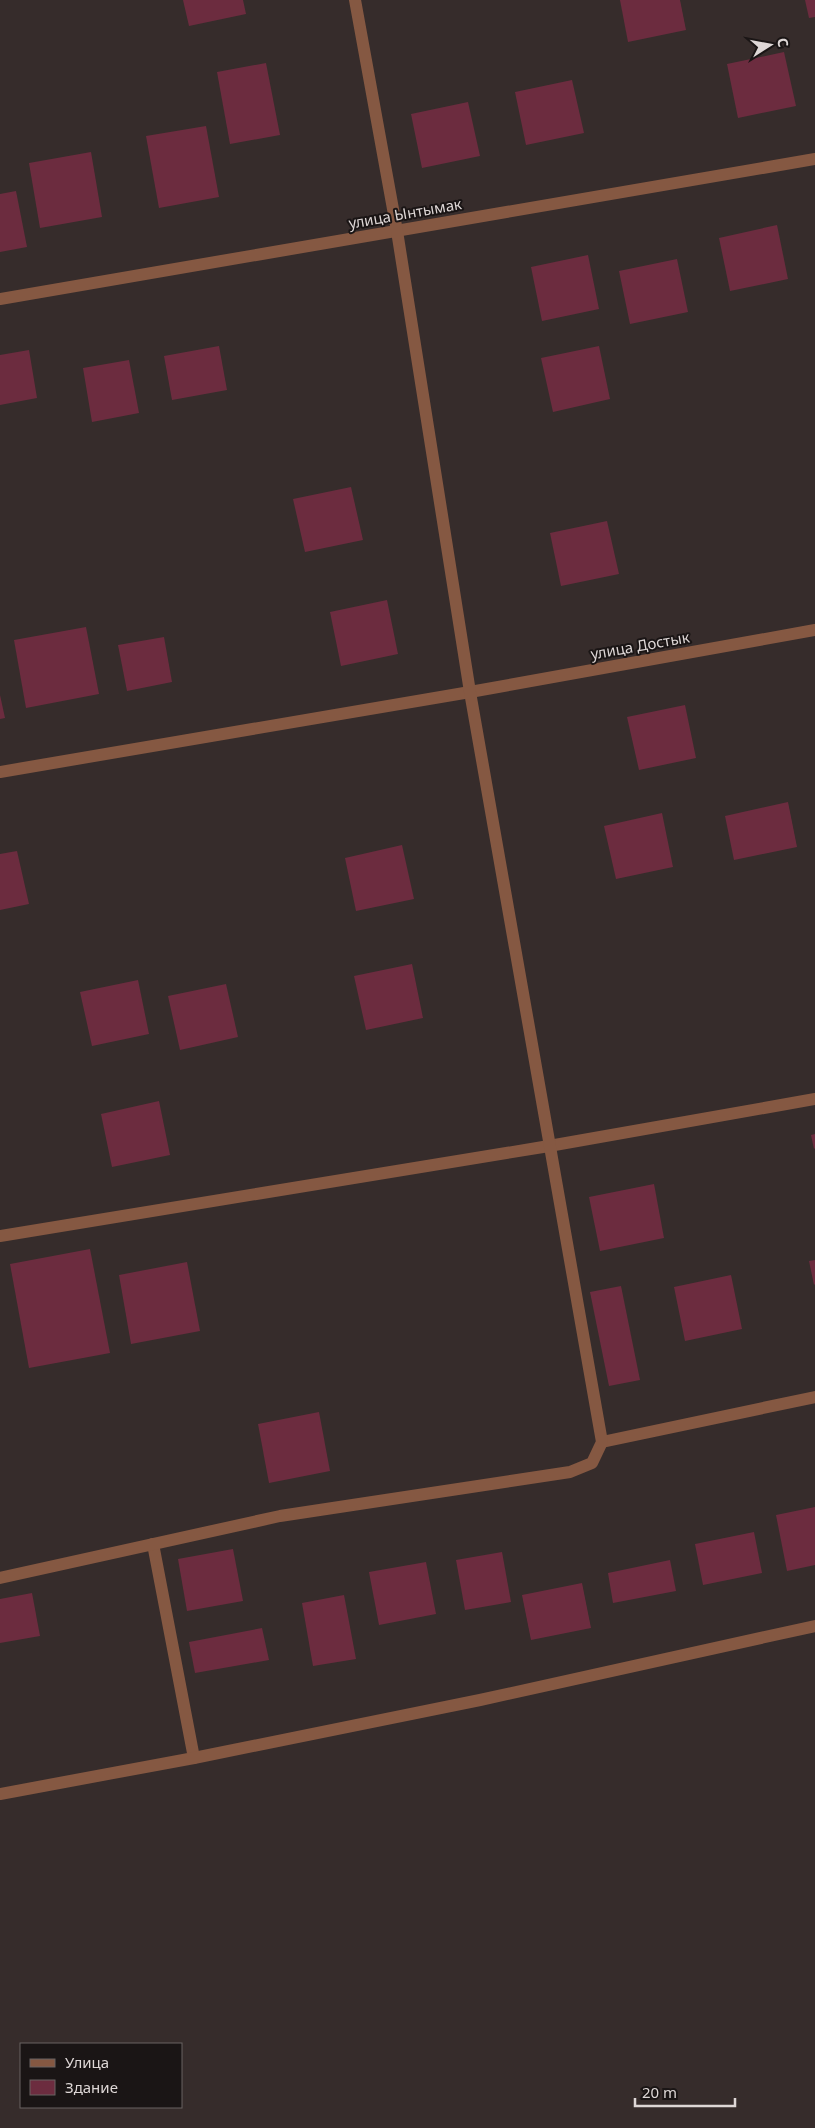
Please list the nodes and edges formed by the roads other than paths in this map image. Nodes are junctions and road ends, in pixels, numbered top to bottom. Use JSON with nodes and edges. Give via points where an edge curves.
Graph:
{"nodes":[{"id":1,"x":355,"y":0,"type":"edge"},
{"id":2,"x":815,"y":159,"type":"edge"},
{"id":3,"x":398,"y":231,"type":"junction"},
{"id":4,"x":0,"y":300,"type":"edge"},
{"id":5,"x":815,"y":630,"type":"edge"},
{"id":6,"x":470,"y":692,"type":"junction"},
{"id":7,"x":0,"y":772,"type":"edge"},
{"id":8,"x":815,"y":1099,"type":"edge"},
{"id":9,"x":549,"y":1146,"type":"junction"},
{"id":10,"x":0,"y":1236,"type":"edge"},
{"id":11,"x":815,"y":1397,"type":"edge"},
{"id":12,"x":602,"y":1442,"type":"junction"},
{"id":13,"x":153,"y":1544,"type":"junction"},
{"id":14,"x":0,"y":1578,"type":"edge"},
{"id":15,"x":815,"y":1626,"type":"edge"},
{"id":16,"x":194,"y":1758,"type":"junction"},
{"id":17,"x":0,"y":1794,"type":"edge"}],
"edges":[{"from":1,"to":3,"type":"street"},
{"from":2,"to":3,"type":"street","name":"улица Ынтымак"},
{"from":3,"to":4,"type":"street","name":"улица Ынтымак"},
{"from":3,"to":6,"type":"street"},
{"from":5,"to":6,"type":"street","name":"улица Достык"},
{"from":6,"to":7,"type":"street","name":"улица Достык"},
{"from":6,"to":9,"type":"street"},
{"from":8,"to":9,"type":"street"},
{"from":9,"to":10,"type":"street"},
{"from":9,"to":12,"type":"street"},
{"from":11,"to":12,"type":"street"},
{"from":12,"to":13,"type":"street","via":[[592,1463],[570,1472],[280,1516]]},
{"from":13,"to":14,"type":"street"},
{"from":13,"to":16,"type":"street"},
{"from":15,"to":16,"type":"street","via":[[489,1698]]},
{"from":16,"to":17,"type":"street"}]}
